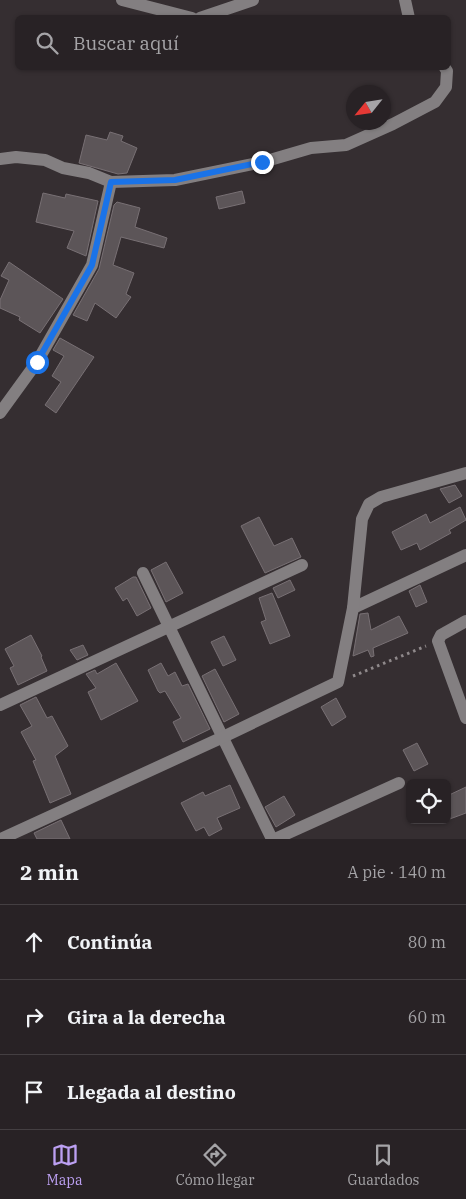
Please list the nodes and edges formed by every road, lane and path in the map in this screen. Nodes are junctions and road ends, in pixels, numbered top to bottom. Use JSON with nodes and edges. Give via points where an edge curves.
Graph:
{"nodes":[{"id":1,"x":122,"y":0,"type":"edge"},
{"id":2,"x":253,"y":0,"type":"edge"},
{"id":3,"x":405,"y":0,"type":"edge"},
{"id":4,"x":180,"y":15,"type":"edge"},
{"id":5,"x":209,"y":15,"type":"edge"},
{"id":6,"x":408,"y":15,"type":"edge"},
{"id":7,"x":447,"y":70,"type":"edge"},
{"id":8,"x":0,"y":159,"type":"edge"},
{"id":9,"x":111,"y":182,"type":"junction"},
{"id":10,"x":0,"y":413,"type":"edge"},
{"id":11,"x":466,"y":473,"type":"edge"},
{"id":12,"x":466,"y":555,"type":"edge"},
{"id":13,"x":302,"y":565,"type":"dead end"},
{"id":14,"x":143,"y":573,"type":"dead end"},
{"id":15,"x":352,"y":608,"type":"junction"},
{"id":16,"x":466,"y":621,"type":"edge"},
{"id":17,"x":168,"y":626,"type":"junction"},
{"id":18,"x":438,"y":640,"type":"junction"},
{"id":19,"x":338,"y":682,"type":"junction"},
{"id":20,"x":0,"y":705,"type":"edge"},
{"id":21,"x":466,"y":718,"type":"edge"},
{"id":22,"x":221,"y":738,"type":"junction"},
{"id":23,"x":399,"y":783,"type":"dead end"},
{"id":24,"x":0,"y":839,"type":"edge"},
{"id":25,"x":273,"y":839,"type":"edge"}],
"edges":[{"from":1,"to":4,"type":"street"},
{"from":2,"to":5,"type":"street"},
{"from":3,"to":6,"type":"street"},
{"from":7,"to":9,"type":"street","via":[[446,86],[435,102],[346,145],[311,148],[175,180]]},
{"from":8,"to":9,"type":"street","via":[[45,160]]},
{"from":9,"to":10,"type":"street","via":[[92,265],[37,362]]},
{"from":11,"to":15,"type":"street","via":[[381,497],[369,504],[362,518]]},
{"from":12,"to":15,"type":"street"},
{"from":13,"to":17,"type":"street"},
{"from":14,"to":17,"type":"street"},
{"from":15,"to":19,"type":"street"},
{"from":16,"to":18,"type":"street"},
{"from":17,"to":20,"type":"street"},
{"from":17,"to":22,"type":"street"},
{"from":18,"to":19,"type":"path"},
{"from":18,"to":21,"type":"street"},
{"from":19,"to":22,"type":"street"},
{"from":22,"to":24,"type":"street"},
{"from":22,"to":25,"type":"street"},
{"from":23,"to":25,"type":"street"}]}
